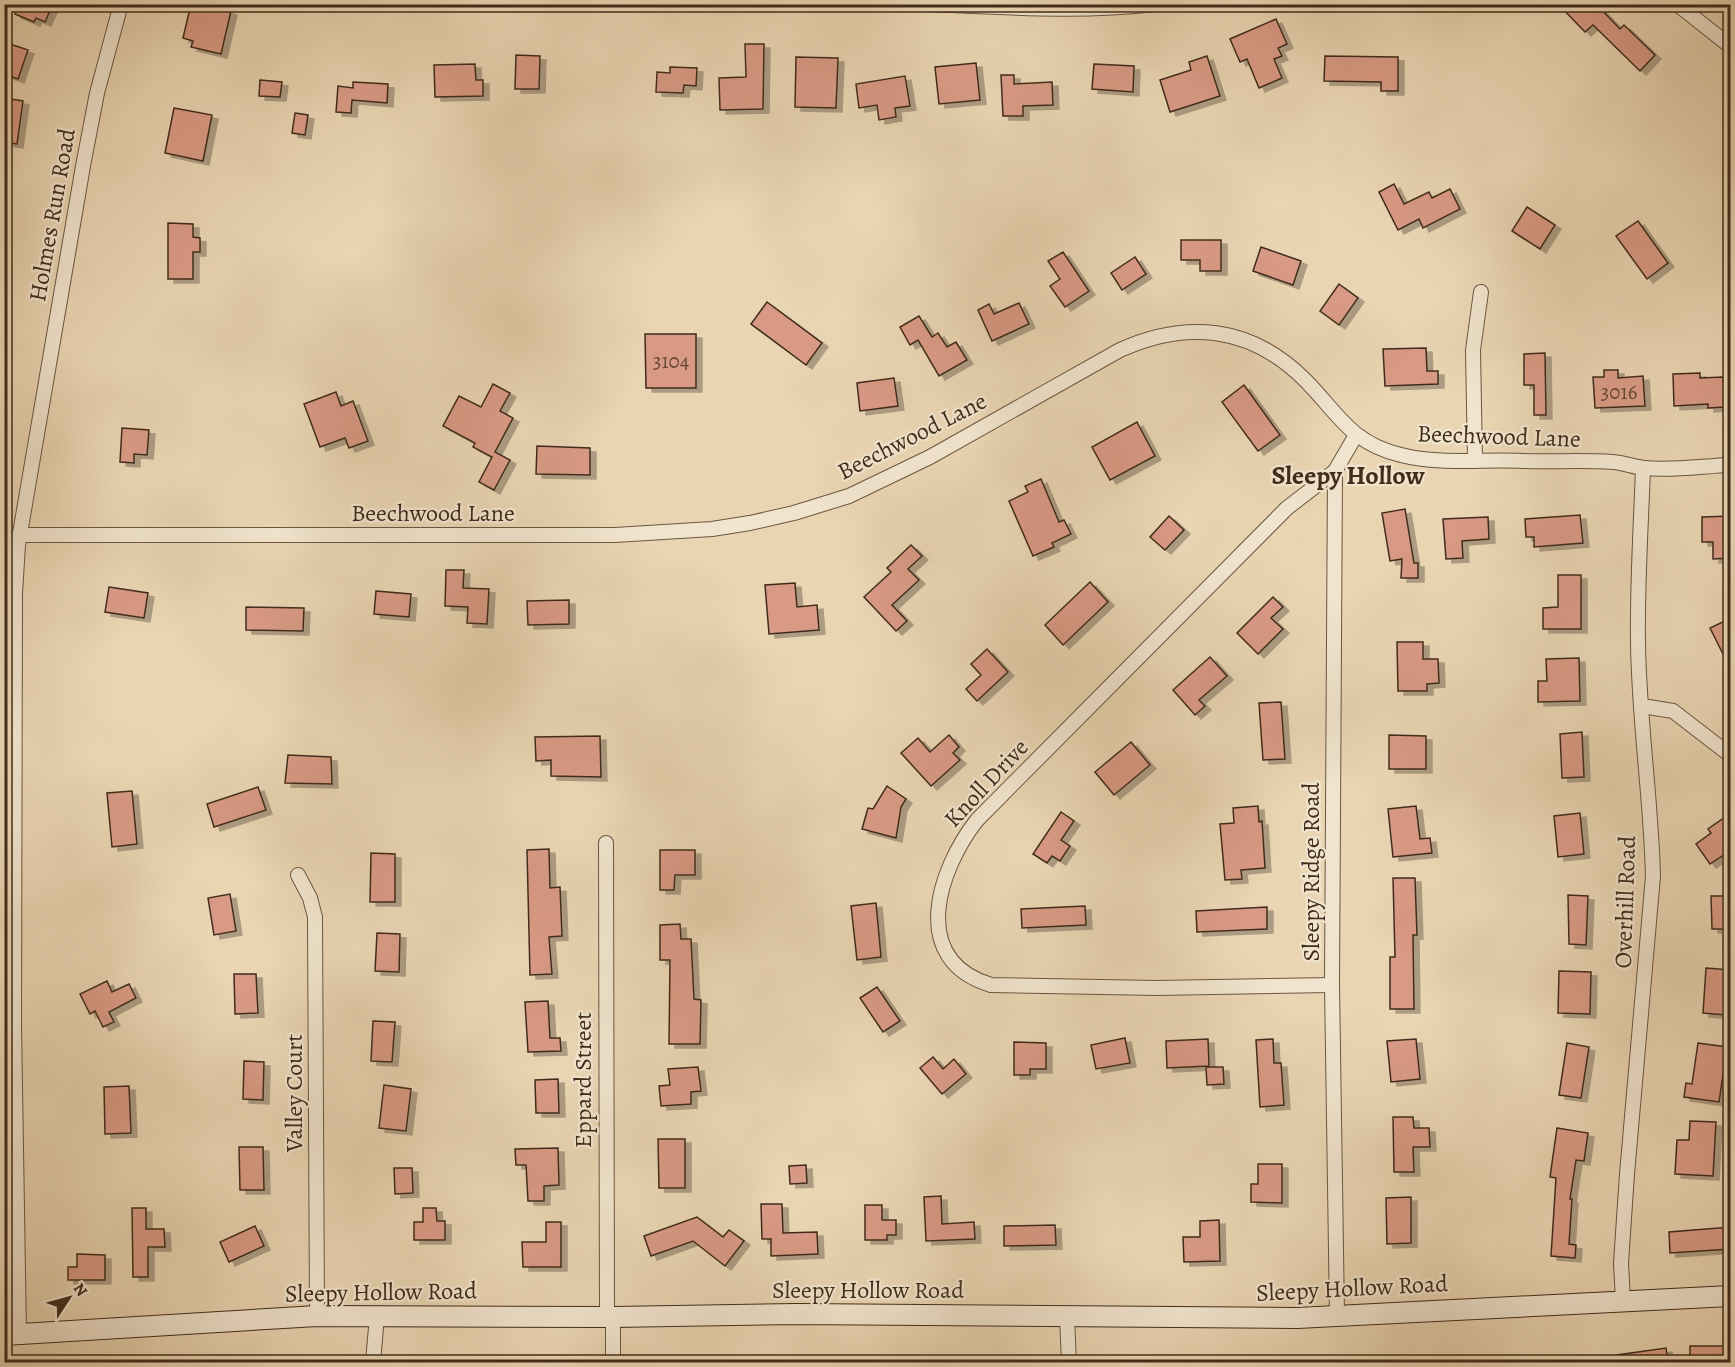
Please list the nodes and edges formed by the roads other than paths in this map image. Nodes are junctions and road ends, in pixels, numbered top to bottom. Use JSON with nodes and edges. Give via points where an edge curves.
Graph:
{"nodes":[{"id":1,"x":121,"y":4,"type":"edge"},
{"id":2,"x":925,"y":4,"type":"edge"},
{"id":3,"x":1155,"y":4,"type":"edge"},
{"id":4,"x":1677,"y":4,"type":"edge"},
{"id":5,"x":1731,"y":46,"type":"edge"},
{"id":6,"x":1480,"y":292,"type":"dead end"},
{"id":7,"x":1356,"y":435,"type":"junction"},
{"id":8,"x":1475,"y":461,"type":"junction"},
{"id":9,"x":1731,"y":465,"type":"edge"},
{"id":10,"x":1643,"y":468,"type":"junction"},
{"id":11,"x":1335,"y":471,"type":"junction"},
{"id":12,"x":19,"y":535,"type":"junction"},
{"id":13,"x":1642,"y":706,"type":"junction"},
{"id":14,"x":1731,"y":755,"type":"edge"},
{"id":15,"x":606,"y":843,"type":"dead end"},
{"id":16,"x":298,"y":875,"type":"dead end"},
{"id":17,"x":1332,"y":985,"type":"junction"},
{"id":18,"x":1731,"y":1296,"type":"edge"},
{"id":19,"x":1623,"y":1301,"type":"junction"},
{"id":20,"x":317,"y":1316,"type":"junction"},
{"id":21,"x":377,"y":1316,"type":"junction"},
{"id":22,"x":1337,"y":1316,"type":"junction"},
{"id":23,"x":610,"y":1317,"type":"junction"},
{"id":24,"x":1067,"y":1318,"type":"junction"},
{"id":25,"x":12,"y":1335,"type":"edge"},
{"id":26,"x":373,"y":1362,"type":"edge"},
{"id":27,"x":613,"y":1362,"type":"edge"},
{"id":28,"x":1069,"y":1362,"type":"edge"}],
"edges":[{"from":1,"to":12,"type":"street","name":"Holmes Run Road","via":[[93,114]]},
{"from":2,"to":3,"type":"street","via":[[1107,9]]},
{"from":4,"to":5,"type":"street"},
{"from":6,"to":8,"type":"street","via":[[1473,350]]},
{"from":7,"to":8,"type":"street","name":"Beechwood Lane","via":[[1398,454]]},
{"from":7,"to":11,"type":"street","name":"Sleepy Ridge Road"},
{"from":7,"to":12,"type":"street","name":"Beechwood Lane","via":[[1304,379],[1263,347],[1224,334],[1193,332],[1159,336],[1120,350],[878,483],[794,513],[750,523],[615,535]]},
{"from":8,"to":10,"type":"street","name":"Beechwood Lane","via":[[1611,462]]},
{"from":9,"to":10,"type":"street","name":"Beechwood Lane"},
{"from":10,"to":13,"type":"street","name":"Overhill Road","via":[[1638,605]]},
{"from":11,"to":17,"type":"street","name":"Sleepy Ridge Road"},
{"from":11,"to":17,"type":"street","name":"Knoll Drive","via":[[1255,539],[977,820],[948,866],[939,930],[942,946],[954,965],[974,980],[991,985],[1157,988]]},
{"from":12,"to":25,"type":"street","name":"Holmes Run Road","via":[[15,593]]},
{"from":13,"to":14,"type":"street","via":[[1673,711]]},
{"from":13,"to":19,"type":"street","name":"Overhill Road","via":[[1653,876],[1627,1174],[1621,1263]]},
{"from":15,"to":23,"type":"street","name":"Eppard Street"},
{"from":16,"to":20,"type":"street","name":"Valley Court","via":[[315,917]]},
{"from":17,"to":22,"type":"street","name":"Sleepy Ridge Road"},
{"from":18,"to":19,"type":"main road","name":"Sleepy Hollow Road"},
{"from":19,"to":22,"type":"main road","name":"Sleepy Hollow Road"},
{"from":20,"to":21,"type":"main road","name":"Sleepy Hollow Road"},
{"from":20,"to":25,"type":"main road","name":"Sleepy Hollow Road"},
{"from":21,"to":23,"type":"main road","name":"Sleepy Hollow Road"},
{"from":21,"to":26,"type":"street"},
{"from":22,"to":24,"type":"main road","name":"Sleepy Hollow Road"},
{"from":23,"to":24,"type":"main road","name":"Sleepy Hollow Road","via":[[796,1314]]},
{"from":23,"to":27,"type":"street","name":"Eppard Street"},
{"from":24,"to":28,"type":"street"}]}
